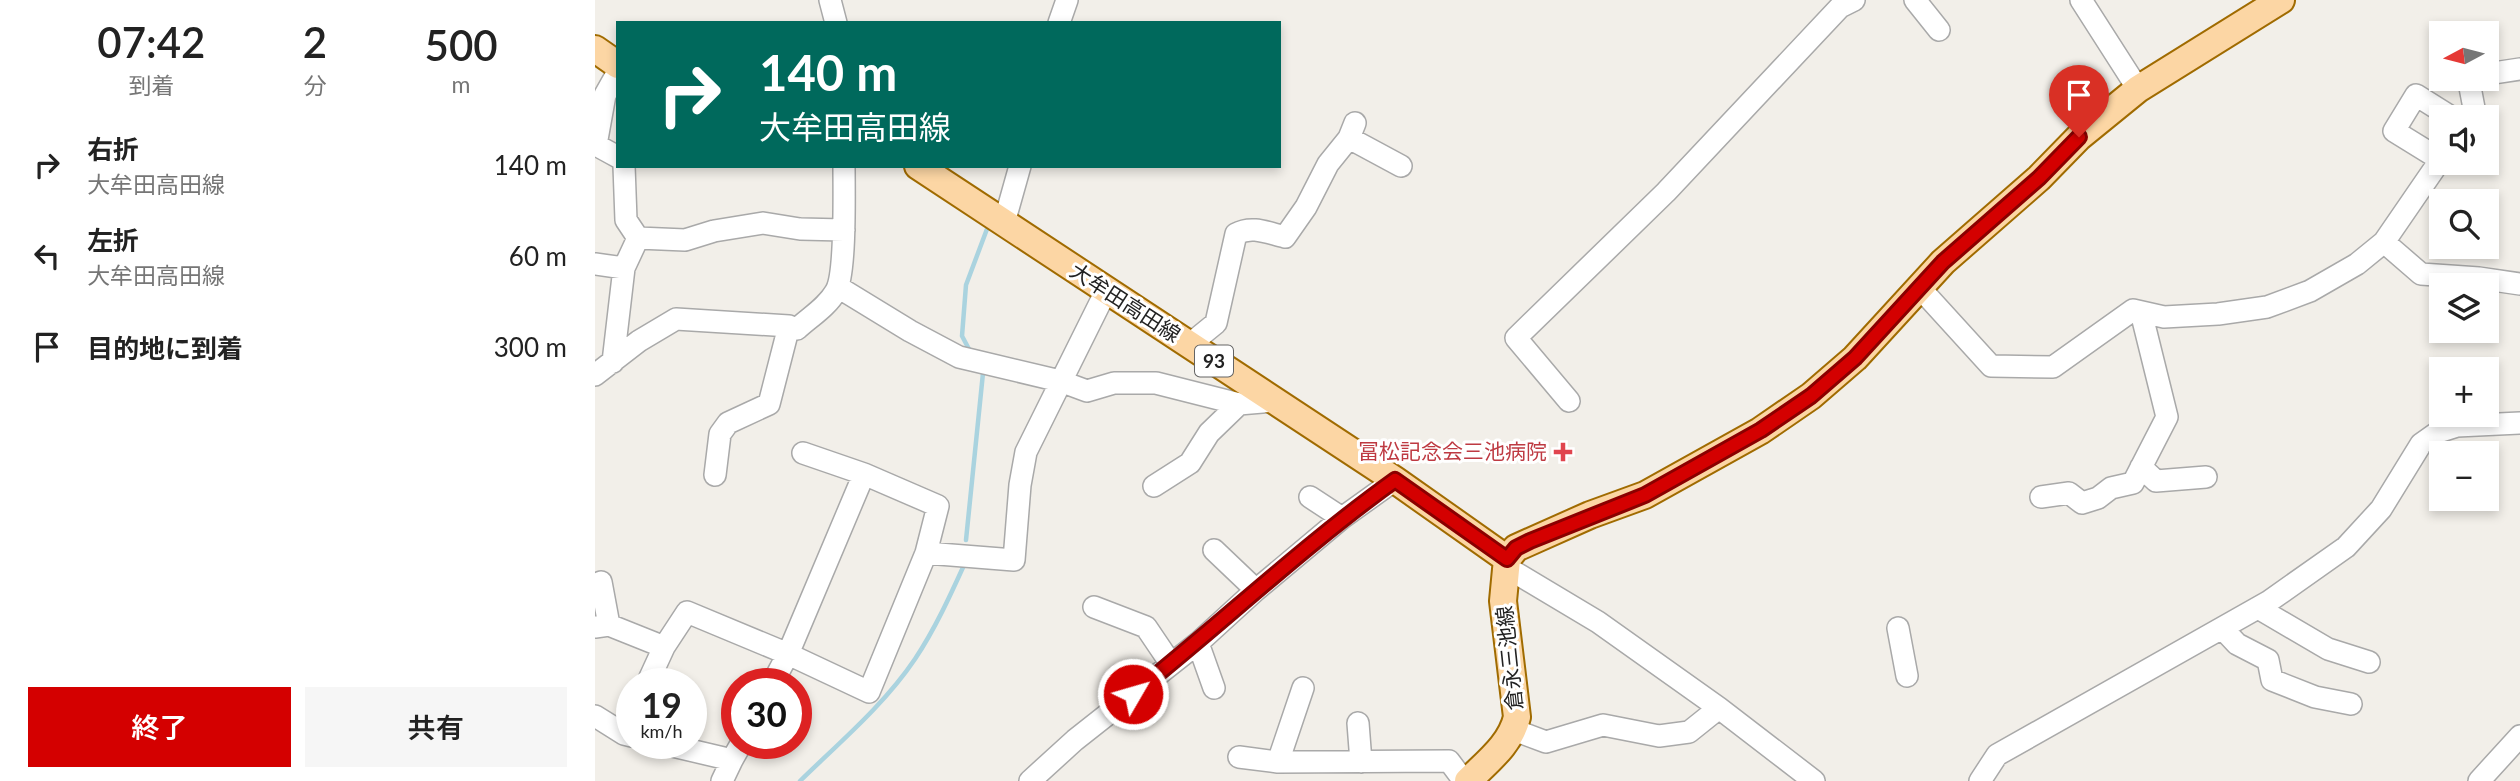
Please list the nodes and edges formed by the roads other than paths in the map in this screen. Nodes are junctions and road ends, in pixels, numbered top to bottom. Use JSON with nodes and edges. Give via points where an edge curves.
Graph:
{"nodes":[{"id":1,"x":831,"y":0,"type":"edge"},
{"id":2,"x":1067,"y":0,"type":"edge"},
{"id":3,"x":1854,"y":0,"type":"edge"},
{"id":4,"x":1915,"y":0,"type":"edge"},
{"id":5,"x":2081,"y":0,"type":"edge"},
{"id":6,"x":2281,"y":0,"type":"edge"},
{"id":7,"x":836,"y":21,"type":"edge"},
{"id":8,"x":1060,"y":21,"type":"edge"},
{"id":9,"x":1940,"y":30,"type":"dead end"},
{"id":10,"x":595,"y":49,"type":"edge"},
{"id":11,"x":616,"y":64,"type":"edge"},
{"id":12,"x":2520,"y":69,"type":"edge"},
{"id":13,"x":2499,"y":72,"type":"edge"},
{"id":14,"x":616,"y":76,"type":"edge"},
{"id":15,"x":2138,"y":89,"type":"junction"},
{"id":16,"x":2432,"y":105,"type":"edge"},
{"id":17,"x":2429,"y":152,"type":"edge"},
{"id":18,"x":616,"y":156,"type":"edge"},
{"id":19,"x":1401,"y":166,"type":"dead end"},
{"id":20,"x":624,"y":168,"type":"edge"},
{"id":21,"x":843,"y":168,"type":"edge"},
{"id":22,"x":921,"y":168,"type":"edge"},
{"id":23,"x":1019,"y":168,"type":"edge"},
{"id":24,"x":2430,"y":175,"type":"edge"},
{"id":25,"x":1004,"y":223,"type":"junction"},
{"id":26,"x":844,"y":230,"type":"junction"},
{"id":27,"x":638,"y":238,"type":"junction"},
{"id":28,"x":2384,"y":242,"type":"junction"},
{"id":29,"x":595,"y":264,"type":"edge"},
{"id":30,"x":624,"y":268,"type":"junction"},
{"id":31,"x":2520,"y":284,"type":"edge"},
{"id":32,"x":838,"y":287,"type":"junction"},
{"id":33,"x":1919,"y":287,"type":"junction"},
{"id":34,"x":1106,"y":291,"type":"junction"},
{"id":35,"x":2141,"y":312,"type":"junction"},
{"id":36,"x":789,"y":326,"type":"junction"},
{"id":37,"x":1189,"y":345,"type":"junction"},
{"id":38,"x":613,"y":362,"type":"junction"},
{"id":39,"x":595,"y":375,"type":"edge"},
{"id":40,"x":1060,"y":381,"type":"junction"},
{"id":41,"x":1276,"y":401,"type":"junction"},
{"id":42,"x":1569,"y":401,"type":"dead end"},
{"id":43,"x":1239,"y":404,"type":"junction"},
{"id":44,"x":2520,"y":423,"type":"edge"},
{"id":45,"x":803,"y":453,"type":"dead end"},
{"id":46,"x":2141,"y":467,"type":"junction"},
{"id":47,"x":864,"y":474,"type":"junction"},
{"id":48,"x":715,"y":475,"type":"dead end"},
{"id":49,"x":2206,"y":477,"type":"dead end"},
{"id":50,"x":1395,"y":480,"type":"junction"},
{"id":51,"x":1154,"y":486,"type":"dead end"},
{"id":52,"x":1310,"y":497,"type":"dead end"},
{"id":53,"x":2042,"y":497,"type":"dead end"},
{"id":54,"x":1342,"y":518,"type":"junction"},
{"id":55,"x":1214,"y":550,"type":"dead end"},
{"id":56,"x":926,"y":553,"type":"junction"},
{"id":57,"x":1507,"y":563,"type":"junction"},
{"id":58,"x":601,"y":582,"type":"dead end"},
{"id":59,"x":1256,"y":590,"type":"junction"},
{"id":60,"x":1094,"y":607,"type":"dead end"},
{"id":61,"x":2257,"y":608,"type":"junction"},
{"id":62,"x":602,"y":626,"type":"edge"},
{"id":63,"x":1898,"y":628,"type":"dead end"},
{"id":64,"x":2222,"y":628,"type":"junction"},
{"id":65,"x":1198,"y":643,"type":"junction"},
{"id":66,"x":664,"y":647,"type":"junction"},
{"id":67,"x":788,"y":654,"type":"junction"},
{"id":68,"x":2369,"y":662,"type":"dead end"},
{"id":69,"x":1171,"y":664,"type":"junction"},
{"id":70,"x":654,"y":668,"type":"edge"},
{"id":71,"x":781,"y":668,"type":"edge"},
{"id":72,"x":1907,"y":676,"type":"dead end"},
{"id":73,"x":1214,"y":688,"type":"dead end"},
{"id":74,"x":1303,"y":688,"type":"dead end"},
{"id":75,"x":2351,"y":704,"type":"dead end"},
{"id":76,"x":1719,"y":708,"type":"junction"},
{"id":77,"x":595,"y":716,"type":"edge"},
{"id":78,"x":1358,"y":723,"type":"dead end"},
{"id":79,"x":616,"y":724,"type":"edge"},
{"id":80,"x":1514,"y":730,"type":"junction"},
{"id":81,"x":2520,"y":736,"type":"edge"},
{"id":82,"x":1238,"y":757,"type":"dead end"},
{"id":83,"x":733,"y":759,"type":"edge"},
{"id":84,"x":1278,"y":762,"type":"junction"},
{"id":85,"x":1361,"y":762,"type":"junction"},
{"id":86,"x":723,"y":781,"type":"edge"},
{"id":87,"x":1031,"y":781,"type":"edge"},
{"id":88,"x":1466,"y":781,"type":"edge"},
{"id":89,"x":1814,"y":781,"type":"edge"},
{"id":90,"x":1980,"y":781,"type":"edge"},
{"id":91,"x":2479,"y":781,"type":"edge"}],
"edges":[{"from":1,"to":7,"type":"street"},
{"from":2,"to":8,"type":"street"},
{"from":3,"to":42,"type":"street","via":[[1840,7],[1666,192],[1516,338]]},
{"from":4,"to":9,"type":"street"},
{"from":5,"to":15,"type":"street"},
{"from":6,"to":15,"type":"main road"},
{"from":10,"to":11,"type":"main road"},
{"from":12,"to":13,"type":"street"},
{"from":14,"to":18,"type":"street","via":[[605,95],[596,145]]},
{"from":15,"to":33,"type":"main road","via":[[2079,137]]},
{"from":16,"to":17,"type":"street","via":[[2416,95],[2394,131]]},
{"from":19,"to":37,"type":"street","via":[[1352,131],[1285,237],[1257,229],[1236,234],[1216,323]]},
{"from":20,"to":27,"type":"street","via":[[626,220]]},
{"from":21,"to":26,"type":"street"},
{"from":22,"to":25,"type":"main road","name":"大牟田高田線","number":"93"},
{"from":23,"to":25,"type":"street"},
{"from":24,"to":28,"type":"street"},
{"from":25,"to":34,"type":"main road","name":"大牟田高田線","number":"93"},
{"from":26,"to":27,"type":"street","via":[[763,223],[685,240]]},
{"from":26,"to":32,"type":"street"},
{"from":27,"to":30,"type":"street"},
{"from":28,"to":31,"type":"street","via":[[2421,274]]},
{"from":28,"to":35,"type":"street","via":[[2310,291],[2267,307],[2164,317]]},
{"from":29,"to":30,"type":"street"},
{"from":30,"to":38,"type":"street"},
{"from":32,"to":36,"type":"street","via":[[830,301],[797,329]]},
{"from":32,"to":40,"type":"street","via":[[960,357]]},
{"from":33,"to":35,"type":"street","via":[[1991,366],[2053,367],[2133,310]]},
{"from":33,"to":57,"type":"main road","via":[[1855,358],[1761,430],[1645,495],[1516,548]]},
{"from":34,"to":37,"type":"main road","name":"大牟田高田線","number":"93"},
{"from":34,"to":40,"type":"street"},
{"from":35,"to":46,"type":"street","via":[[2167,417]]},
{"from":36,"to":38,"type":"street","via":[[675,319]]},
{"from":36,"to":48,"type":"street","via":[[769,404],[728,423],[720,434]]},
{"from":37,"to":41,"type":"main road","name":"大牟田高田線","number":"93"},
{"from":38,"to":39,"type":"street"},
{"from":40,"to":43,"type":"street","via":[[1087,391],[1114,383],[1156,383]]},
{"from":40,"to":56,"type":"street","via":[[1026,452],[1014,560]]},
{"from":41,"to":43,"type":"street"},
{"from":41,"to":50,"type":"main road","name":"大牟田高田線","number":"93"},
{"from":43,"to":51,"type":"street","via":[[1209,433],[1190,463]]},
{"from":44,"to":61,"type":"street","via":[[2457,426],[2438,432],[2421,444],[2381,509],[2346,547]]},
{"from":45,"to":47,"type":"street"},
{"from":46,"to":49,"type":"street","via":[[2156,481]]},
{"from":46,"to":53,"type":"street","via":[[2133,483],[2082,503],[2069,493]]},
{"from":47,"to":56,"type":"street","via":[[938,506]]},
{"from":47,"to":67,"type":"street"},
{"from":50,"to":54,"type":"street"},
{"from":50,"to":57,"type":"main road","name":"大牟田高田線","number":"93"},
{"from":52,"to":54,"type":"street"},
{"from":54,"to":59,"type":"street"},
{"from":55,"to":59,"type":"street"},
{"from":56,"to":67,"type":"street","via":[[869,692]]},
{"from":57,"to":76,"type":"street"},
{"from":57,"to":80,"type":"main road","name":"倉永三池線","via":[[1503,601],[1517,717]]},
{"from":58,"to":62,"type":"street"},
{"from":59,"to":65,"type":"street"},
{"from":60,"to":69,"type":"street","via":[[1146,627]]},
{"from":61,"to":64,"type":"street"},
{"from":61,"to":68,"type":"street","via":[[2328,649]]},
{"from":62,"to":66,"type":"street"},
{"from":63,"to":72,"type":"street"},
{"from":64,"to":75,"type":"street","via":[[2237,644],[2268,660],[2272,680],[2315,697]]},
{"from":64,"to":90,"type":"street","via":[[1997,755]]},
{"from":65,"to":69,"type":"street"},
{"from":65,"to":73,"type":"street"},
{"from":66,"to":67,"type":"street","via":[[687,611]]},
{"from":66,"to":70,"type":"street"},
{"from":67,"to":71,"type":"street"},
{"from":69,"to":87,"type":"street"},
{"from":74,"to":84,"type":"street"},
{"from":76,"to":80,"type":"street","via":[[1689,732],[1659,736],[1604,725],[1546,742]]},
{"from":76,"to":89,"type":"street"},
{"from":77,"to":79,"type":"street"},
{"from":78,"to":85,"type":"street"},
{"from":80,"to":88,"type":"main road","name":"倉永三池線"},
{"from":81,"to":91,"type":"street"},
{"from":82,"to":84,"type":"street"},
{"from":83,"to":86,"type":"street"},
{"from":84,"to":85,"type":"street"},
{"from":85,"to":88,"type":"street","via":[[1449,761]]}]}
